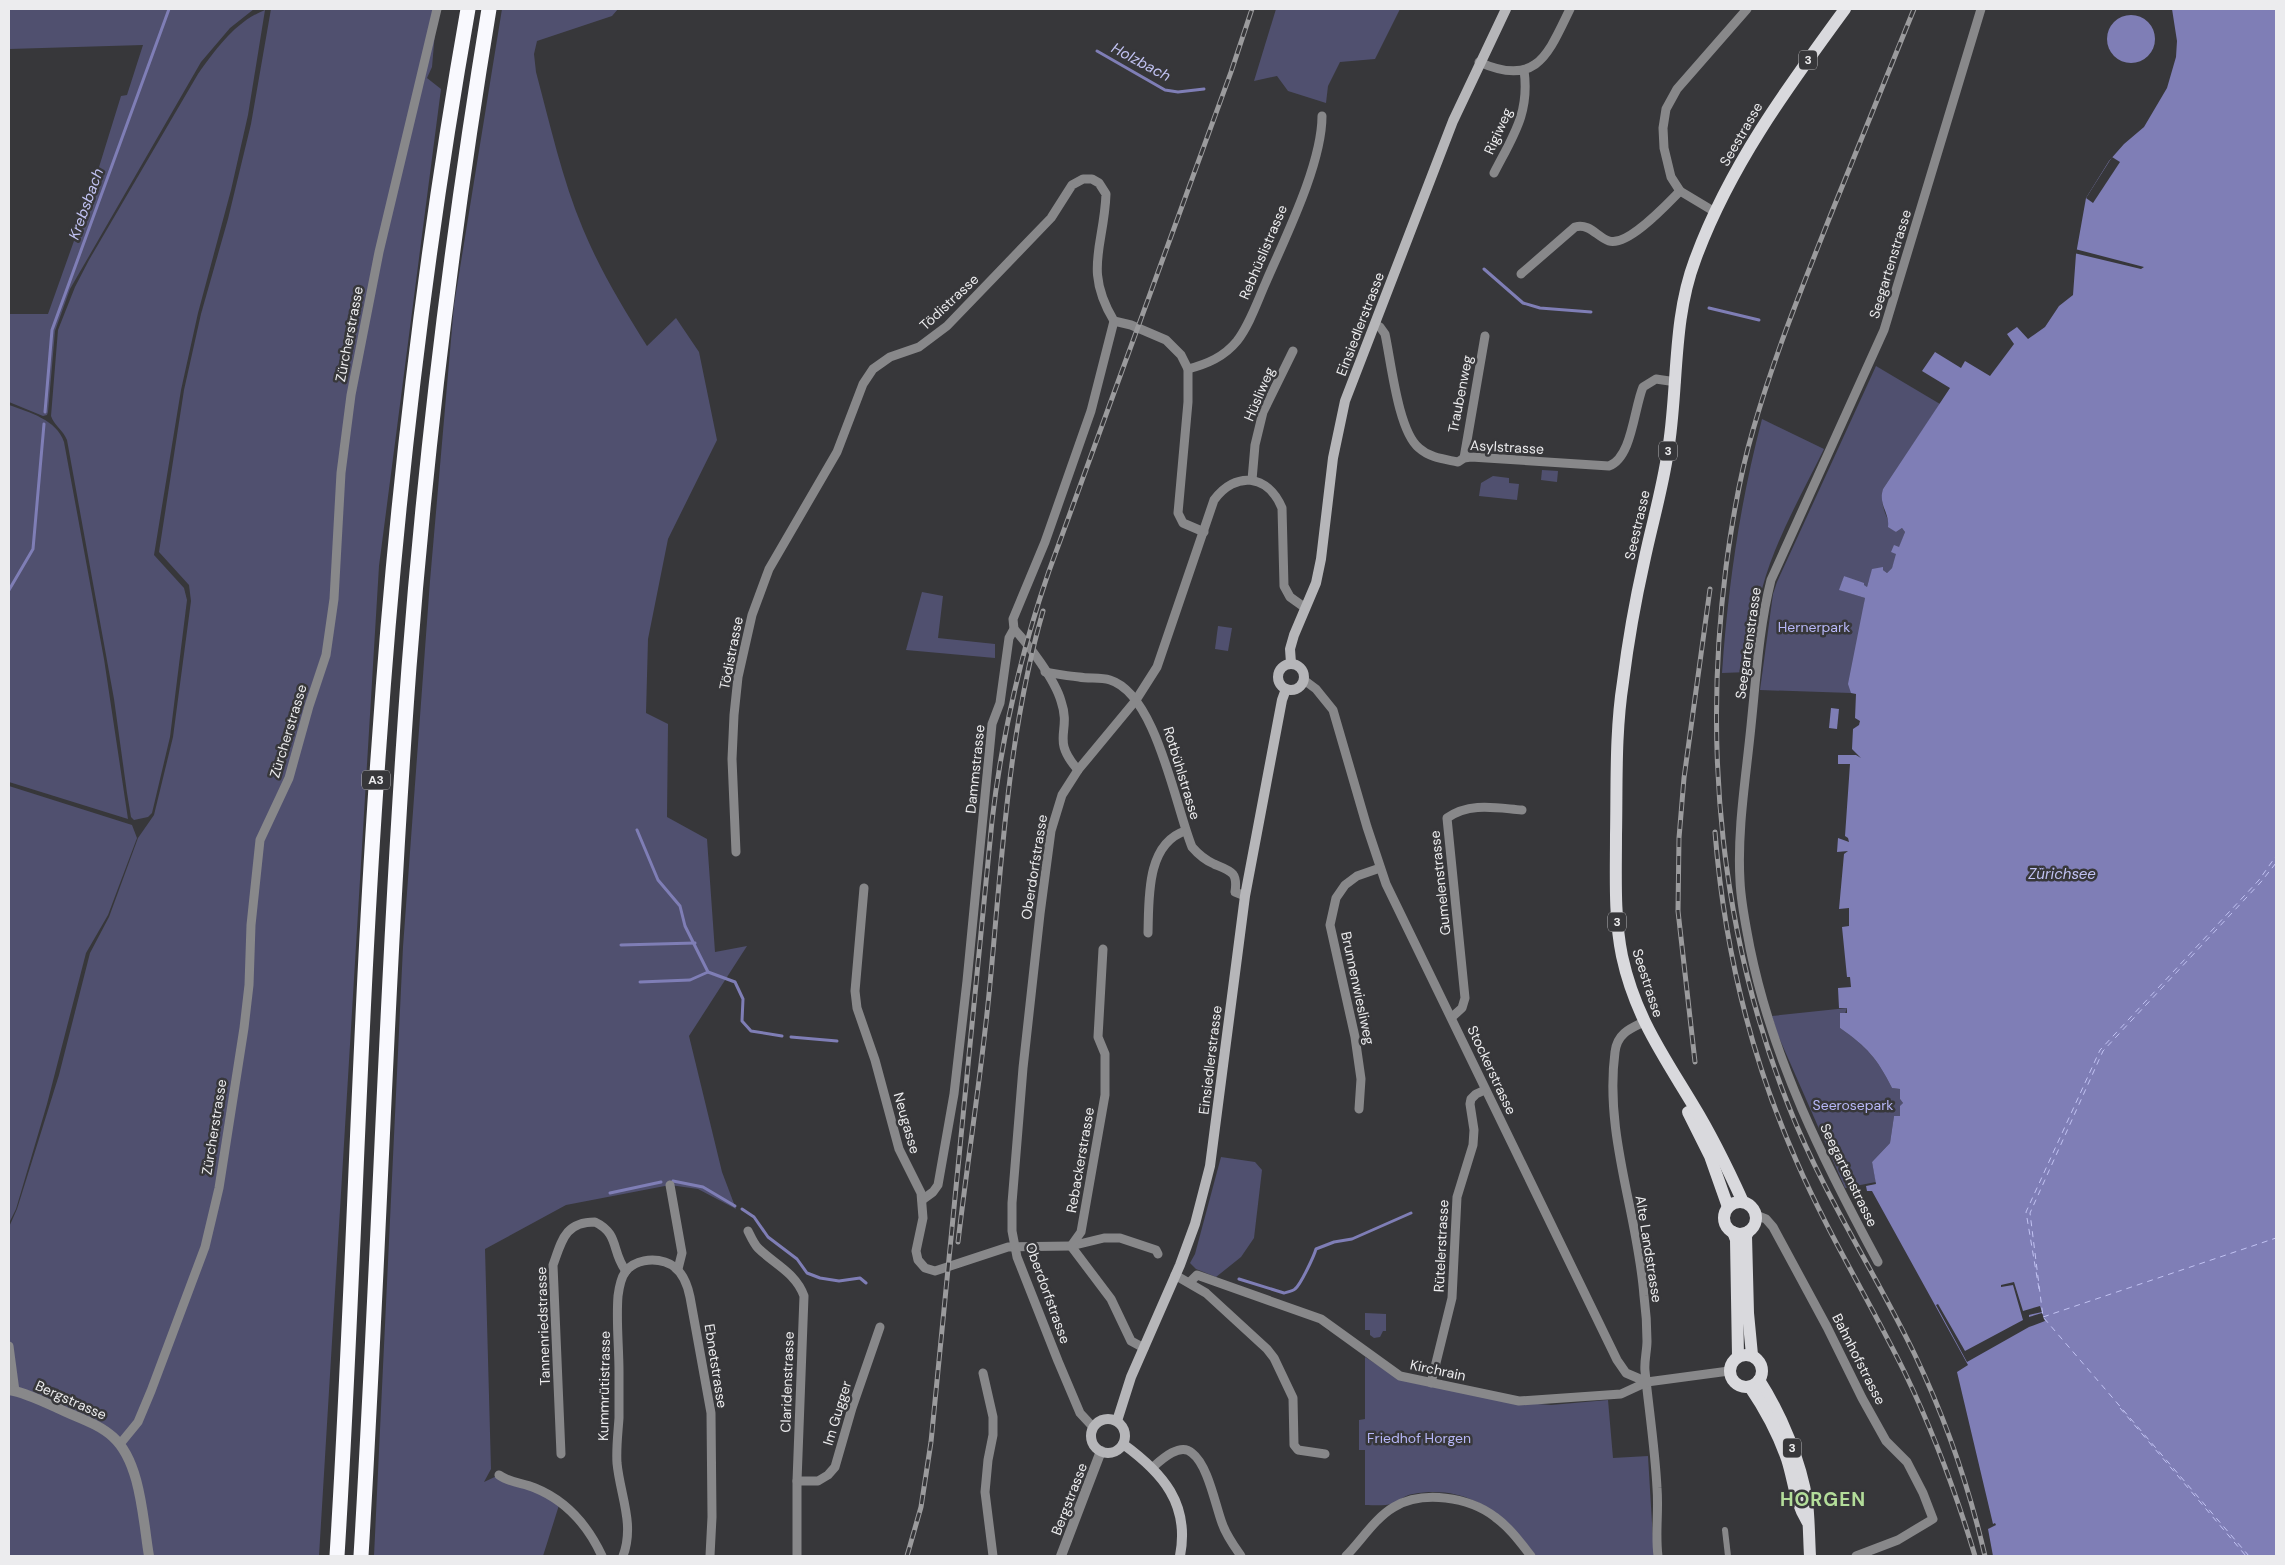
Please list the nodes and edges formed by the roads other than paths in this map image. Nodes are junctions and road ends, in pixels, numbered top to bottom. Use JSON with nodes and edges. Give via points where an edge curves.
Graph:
{"nodes":[{"id":1,"x":436,"y":9,"type":"edge"},
{"id":2,"x":468,"y":9,"type":"edge"},
{"id":3,"x":489,"y":9,"type":"edge"},
{"id":4,"x":1506,"y":9,"type":"edge"},
{"id":5,"x":1570,"y":9,"type":"edge"},
{"id":6,"x":1747,"y":9,"type":"edge"},
{"id":7,"x":1845,"y":9,"type":"edge"},
{"id":8,"x":1981,"y":9,"type":"edge"},
{"id":9,"x":1480,"y":62,"type":"junction"},
{"id":10,"x":1524,"y":70,"type":"junction"},
{"id":11,"x":1322,"y":116,"type":"dead end"},
{"id":12,"x":1494,"y":173,"type":"dead end"},
{"id":13,"x":1680,"y":190,"type":"junction"},
{"id":14,"x":1715,"y":212,"type":"junction"},
{"id":15,"x":1521,"y":274,"type":"dead end"},
{"id":16,"x":1114,"y":321,"type":"junction"},
{"id":17,"x":1375,"y":324,"type":"junction"},
{"id":18,"x":1485,"y":336,"type":"dead end"},
{"id":19,"x":1293,"y":351,"type":"dead end"},
{"id":20,"x":1188,"y":369,"type":"junction"},
{"id":21,"x":1676,"y":382,"type":"junction"},
{"id":22,"x":1464,"y":458,"type":"junction"},
{"id":23,"x":1252,"y":480,"type":"junction"},
{"id":24,"x":1204,"y":532,"type":"junction"},
{"id":25,"x":1304,"y":607,"type":"junction"},
{"id":26,"x":1014,"y":629,"type":"junction"},
{"id":27,"x":1292,"y":663,"type":"junction"},
{"id":28,"x":1043,"y":669,"type":"junction"},
{"id":29,"x":1304,"y":680,"type":"junction"},
{"id":30,"x":1286,"y":689,"type":"junction"},
{"id":31,"x":1136,"y":700,"type":"junction"},
{"id":32,"x":1078,"y":770,"type":"junction"},
{"id":33,"x":1522,"y":810,"type":"dead end"},
{"id":34,"x":1185,"y":831,"type":"junction"},
{"id":35,"x":736,"y":852,"type":"dead end"},
{"id":36,"x":1380,"y":868,"type":"junction"},
{"id":37,"x":864,"y":888,"type":"dead end"},
{"id":38,"x":1245,"y":896,"type":"junction"},
{"id":39,"x":1148,"y":933,"type":"dead end"},
{"id":40,"x":1103,"y":949,"type":"dead end"},
{"id":41,"x":1452,"y":1017,"type":"junction"},
{"id":42,"x":1644,"y":1022,"type":"junction"},
{"id":43,"x":1676,"y":1079,"type":"junction"},
{"id":44,"x":1485,"y":1090,"type":"junction"},
{"id":45,"x":1359,"y":1109,"type":"dead end"},
{"id":46,"x":670,"y":1185,"type":"dead end"},
{"id":47,"x":922,"y":1200,"type":"junction"},
{"id":48,"x":1743,"y":1202,"type":"junction"},
{"id":49,"x":1728,"y":1207,"type":"junction"},
{"id":50,"x":1756,"y":1215,"type":"junction"},
{"id":51,"x":748,"y":1231,"type":"dead end"},
{"id":52,"x":1733,"y":1232,"type":"junction"},
{"id":53,"x":1748,"y":1232,"type":"junction"},
{"id":54,"x":1015,"y":1246,"type":"junction"},
{"id":55,"x":1072,"y":1246,"type":"junction"},
{"id":56,"x":1158,"y":1254,"type":"dead end"},
{"id":57,"x":1878,"y":1262,"type":"dead end"},
{"id":58,"x":678,"y":1269,"type":"junction"},
{"id":59,"x":626,"y":1271,"type":"junction"},
{"id":60,"x":1175,"y":1275,"type":"junction"},
{"id":61,"x":1190,"y":1282,"type":"junction"},
{"id":62,"x":880,"y":1327,"type":"dead end"},
{"id":63,"x":9,"y":1346,"type":"edge"},
{"id":64,"x":1144,"y":1348,"type":"junction"},
{"id":65,"x":1752,"y":1355,"type":"junction"},
{"id":66,"x":1738,"y":1356,"type":"junction"},
{"id":67,"x":1729,"y":1371,"type":"junction"},
{"id":68,"x":983,"y":1373,"type":"dead end"},
{"id":69,"x":1647,"y":1382,"type":"junction"},
{"id":70,"x":1431,"y":1383,"type":"junction"},
{"id":71,"x":1754,"y":1383,"type":"junction"},
{"id":72,"x":12,"y":1391,"type":"edge"},
{"id":73,"x":1117,"y":1421,"type":"junction"},
{"id":74,"x":1093,"y":1427,"type":"junction"},
{"id":75,"x":120,"y":1444,"type":"junction"},
{"id":76,"x":1122,"y":1444,"type":"junction"},
{"id":77,"x":1101,"y":1451,"type":"junction"},
{"id":78,"x":561,"y":1454,"type":"dead end"},
{"id":79,"x":1325,"y":1454,"type":"dead end"},
{"id":80,"x":1152,"y":1468,"type":"junction"},
{"id":81,"x":499,"y":1475,"type":"dead end"},
{"id":82,"x":797,"y":1482,"type":"junction"},
{"id":83,"x":1725,"y":1530,"type":"dead end"},
{"id":84,"x":149,"y":1556,"type":"edge"},
{"id":85,"x":337,"y":1556,"type":"edge"},
{"id":86,"x":361,"y":1556,"type":"edge"},
{"id":87,"x":602,"y":1556,"type":"edge"},
{"id":88,"x":623,"y":1556,"type":"edge"},
{"id":89,"x":710,"y":1556,"type":"edge"},
{"id":90,"x":797,"y":1556,"type":"edge"},
{"id":91,"x":993,"y":1556,"type":"edge"},
{"id":92,"x":1061,"y":1556,"type":"edge"},
{"id":93,"x":1180,"y":1556,"type":"edge"},
{"id":94,"x":1241,"y":1556,"type":"edge"},
{"id":95,"x":1346,"y":1556,"type":"edge"},
{"id":96,"x":1531,"y":1556,"type":"edge"},
{"id":97,"x":1658,"y":1556,"type":"edge"},
{"id":98,"x":1728,"y":1556,"type":"edge"},
{"id":99,"x":1810,"y":1556,"type":"edge"},
{"id":100,"x":1856,"y":1556,"type":"edge"}],
"edges":[{"from":1,"to":75,"type":"street","name":"Zürcherstrasse","via":[[379,252],[351,395],[340,473],[334,599],[326,655],[289,778],[260,840],[248,994],[219,1188],[204,1247],[148,1398],[138,1422]]},
{"from":2,"to":85,"type":"highway","number":"A3","via":[[418,332],[389,609],[370,887]]},
{"from":3,"to":86,"type":"highway","number":"A3","via":[[443,321],[414,608],[394,895]]},
{"from":4,"to":9,"type":"main road","name":"Einsiedlerstrasse"},
{"from":5,"to":10,"type":"street","via":[[1544,57]]},
{"from":6,"to":13,"type":"street","via":[[1677,89],[1666,109],[1664,148],[1671,176]]},
{"from":7,"to":14,"type":"main road","name":"Seestrasse","number":"3","via":[[1772,110]]},
{"from":8,"to":57,"type":"street","name":"Seegartenstrasse","via":[[1884,330],[1771,580],[1763,623],[1742,816],[1740,880],[1743,909],[1771,1033],[1809,1125]]},
{"from":9,"to":10,"type":"street","via":[[1502,71]]},
{"from":9,"to":17,"type":"main road","name":"Einsiedlerstrasse","via":[[1453,121]]},
{"from":10,"to":12,"type":"street","name":"Rigiweg","via":[[1526,102]]},
{"from":11,"to":20,"type":"street","name":"Rebhüslistrasse","via":[[1312,168],[1279,254],[1245,328],[1236,342],[1222,354],[1207,364]]},
{"from":13,"to":14,"type":"street"},
{"from":13,"to":15,"type":"street","via":[[1652,218],[1624,238],[1611,242],[1585,226],[1575,227]]},
{"from":14,"to":21,"type":"main road","name":"Seestrasse","number":"3","via":[[1689,280],[1682,309]]},
{"from":16,"to":20,"type":"street","via":[[1166,340],[1181,355]]},
{"from":16,"to":26,"type":"street","name":"Dammstrasse","via":[[1093,404],[1044,542],[1012,620]]},
{"from":16,"to":35,"type":"street","name":"Tödistrasse","via":[[1097,285],[1097,254],[1106,194],[1099,183],[1083,179],[1072,185],[1051,218],[947,326],[919,347],[890,356],[873,369],[863,384],[837,452],[770,569],[752,615],[738,677],[734,715],[732,759]]},
{"from":17,"to":22,"type":"street","name":"Asylstrasse","via":[[1385,334],[1405,429],[1410,439],[1430,456],[1458,462]]},
{"from":17,"to":25,"type":"main road","name":"Einsiedlerstrasse","via":[[1345,401],[1333,458],[1321,559],[1316,583]]},
{"from":18,"to":22,"type":"street","name":"Traubenweg"},
{"from":19,"to":23,"type":"street","name":"Hüsliweg","via":[[1263,412],[1255,445]]},
{"from":20,"to":24,"type":"street","via":[[1178,514],[1183,523]]},
{"from":21,"to":22,"type":"street","name":"Asylstrasse","via":[[1656,379],[1643,387],[1625,452],[1614,464],[1604,467]]},
{"from":21,"to":42,"type":"main road","name":"Seestrasse","number":"3","via":[[1669,445],[1626,660],[1618,737],[1616,910],[1622,956]]},
{"from":23,"to":24,"type":"street","name":"Oberdorfstrasse","via":[[1240,481],[1220,492],[1214,500]]},
{"from":23,"to":25,"type":"street","via":[[1271,490],[1282,508],[1284,586],[1290,597]]},
{"from":24,"to":31,"type":"street","name":"Oberdorfstrasse","via":[[1157,666]]},
{"from":25,"to":27,"type":"main road","name":"Einsiedlerstrasse","via":[[1291,645]]},
{"from":26,"to":28,"type":"street"},
{"from":26,"to":47,"type":"street","name":"Dammstrasse","via":[[1009,638],[1000,703],[992,724],[954,1094],[938,1185]]},
{"from":27,"to":29,"type":"main road","via":[[1303,670]]},
{"from":27,"to":30,"type":"main road","via":[[1280,668],[1278,676]]},
{"from":28,"to":31,"type":"street","name":"Rotbühlstrasse","via":[[1080,678],[1109,679],[1120,684]]},
{"from":28,"to":32,"type":"street","via":[[1061,699],[1065,716],[1062,745],[1066,757]]},
{"from":29,"to":30,"type":"main road","via":[[1298,689]]},
{"from":29,"to":36,"type":"street","name":"Stockerstrasse","via":[[1333,710]]},
{"from":30,"to":38,"type":"main road","name":"Einsiedlerstrasse"},
{"from":31,"to":32,"type":"street","name":"Oberdorfstrasse"},
{"from":31,"to":34,"type":"street","name":"Rotbühlstrasse","via":[[1152,724]]},
{"from":32,"to":54,"type":"street","name":"Oberdorfstrasse","via":[[1055,813],[1040,914],[1012,1203]]},
{"from":33,"to":41,"type":"street","name":"Gumelenstrasse","via":[[1481,806],[1460,809],[1447,818],[1465,998],[1462,1008]]},
{"from":34,"to":38,"type":"street","name":"Rotbühlstrasse","via":[[1199,854],[1234,874],[1235,892]]},
{"from":34,"to":39,"type":"street","via":[[1169,840],[1156,861]]},
{"from":36,"to":41,"type":"street","name":"Stockerstrasse"},
{"from":36,"to":45,"type":"street","name":"Brunnenwiesliweg","via":[[1357,876],[1346,885],[1336,898],[1330,925],[1356,1037],[1361,1079]]},
{"from":37,"to":47,"type":"street","name":"Neugasse","via":[[855,992],[857,1008],[899,1149]]},
{"from":38,"to":60,"type":"main road","name":"Einsiedlerstrasse","via":[[1212,1152],[1194,1224]]},
{"from":40,"to":55,"type":"street","name":"Rebackerstrasse","via":[[1098,1037],[1105,1054],[1105,1095],[1081,1232]]},
{"from":41,"to":44,"type":"street","name":"Stockerstrasse"},
{"from":42,"to":43,"type":"main road","name":"Seestrasse","number":"3"},
{"from":42,"to":69,"type":"street","name":"Alte Landstrasse","via":[[1625,1031],[1617,1043],[1613,1111],[1642,1275]]},
{"from":43,"to":48,"type":"main road","name":"Seestrasse","via":[[1726,1164]]},
{"from":43,"to":49,"type":"main road","name":"Seestrasse","number":"3","via":[[1686,1108],[1710,1156]]},
{"from":44,"to":69,"type":"street","name":"Stockerstrasse","via":[[1617,1360],[1626,1373]]},
{"from":44,"to":70,"type":"street","name":"Rütelerstrasse","via":[[1476,1094],[1470,1104],[1473,1145],[1457,1197],[1452,1298]]},
{"from":46,"to":58,"type":"street","via":[[682,1254]]},
{"from":47,"to":54,"type":"street","name":"Neugasse","via":[[923,1218],[916,1251],[925,1268],[940,1270]]},
{"from":48,"to":49,"type":"main road"},
{"from":48,"to":50,"type":"main road","via":[[1753,1208]]},
{"from":49,"to":52,"type":"main road","via":[[1724,1221]]},
{"from":50,"to":53,"type":"main road","via":[[1755,1225]]},
{"from":50,"to":100,"type":"street","name":"Bahnhofstrasse","via":[[1766,1219],[1772,1227],[1827,1327],[1858,1392],[1886,1441],[1907,1462],[1933,1518],[1898,1540]]},
{"from":51,"to":82,"type":"street","name":"Claridenstrasse","via":[[756,1247],[794,1278],[804,1296]]},
{"from":52,"to":53,"type":"main road"},
{"from":52,"to":66,"type":"main road","via":[[1736,1240]]},
{"from":53,"to":65,"type":"main road","via":[[1748,1313]]},
{"from":54,"to":55,"type":"street"},
{"from":54,"to":74,"type":"street","name":"Oberdorfstrasse","via":[[1080,1413]]},
{"from":55,"to":56,"type":"street","via":[[1104,1238],[1120,1238],[1156,1250]]},
{"from":55,"to":64,"type":"street","via":[[1106,1292],[1131,1341]]},
{"from":58,"to":59,"type":"street","via":[[666,1262],[652,1260],[638,1262]]},
{"from":58,"to":89,"type":"street","name":"Ebnetstrasse","via":[[686,1281],[690,1297],[711,1412]]},
{"from":59,"to":78,"type":"street","name":"Tannenriedstrasse","via":[[611,1233],[604,1226],[595,1222],[576,1225],[561,1242],[553,1264]]},
{"from":59,"to":88,"type":"street","name":"Kummrütistrasse","via":[[618,1297],[617,1456],[619,1485],[629,1532]]},
{"from":60,"to":61,"type":"street"},
{"from":60,"to":64,"type":"main road","name":"Einsiedlerstrasse"},
{"from":61,"to":70,"type":"street","name":"Kirchrain","via":[[1197,1275],[1315,1317],[1328,1323],[1392,1372]]},
{"from":61,"to":79,"type":"street","via":[[1206,1293],[1274,1358],[1295,1405],[1294,1445],[1298,1450]]},
{"from":62,"to":82,"type":"street","name":"Im Gugger","via":[[835,1467],[818,1481]]},
{"from":63,"to":72,"type":"street"},
{"from":64,"to":73,"type":"main road","name":"Einsiedlerstrasse"},
{"from":65,"to":66,"type":"main road"},
{"from":65,"to":71,"type":"main road","via":[[1761,1366]]},
{"from":66,"to":67,"type":"main road","via":[[1731,1362]]},
{"from":67,"to":69,"type":"street"},
{"from":67,"to":71,"type":"main road","via":[[1736,1384]]},
{"from":68,"to":91,"type":"street","via":[[993,1417],[985,1492]]},
{"from":69,"to":70,"type":"street","name":"Kirchrain","via":[[1622,1394],[1533,1401]]},
{"from":69,"to":97,"type":"street","name":"Alte Landstrasse","via":[[1658,1488]]},
{"from":71,"to":99,"type":"main road","number":"3","via":[[1781,1445],[1798,1506],[1808,1521]]},
{"from":72,"to":75,"type":"street","name":"Bergstrasse","via":[[96,1425]]},
{"from":73,"to":74,"type":"main road","via":[[1102,1420]]},
{"from":73,"to":76,"type":"main road","via":[[1124,1434]]},
{"from":74,"to":77,"type":"main road","via":[[1092,1440]]},
{"from":75,"to":84,"type":"street","name":"Bergstrasse","via":[[137,1486]]},
{"from":76,"to":77,"type":"main road","via":[[1116,1450]]},
{"from":76,"to":80,"type":"main road"},
{"from":77,"to":92,"type":"street","name":"Bergstrasse"},
{"from":80,"to":93,"type":"main road","via":[[1178,1506],[1183,1539]]},
{"from":80,"to":94,"type":"street","via":[[1168,1454],[1188,1450],[1193,1453],[1209,1481],[1226,1534]]},
{"from":81,"to":87,"type":"street","via":[[560,1502],[583,1524]]},
{"from":82,"to":90,"type":"street","name":"Claridenstrasse"},
{"from":83,"to":98,"type":"street"},
{"from":95,"to":96,"type":"street","via":[[1390,1510],[1424,1497],[1454,1500],[1494,1516]]}]}
